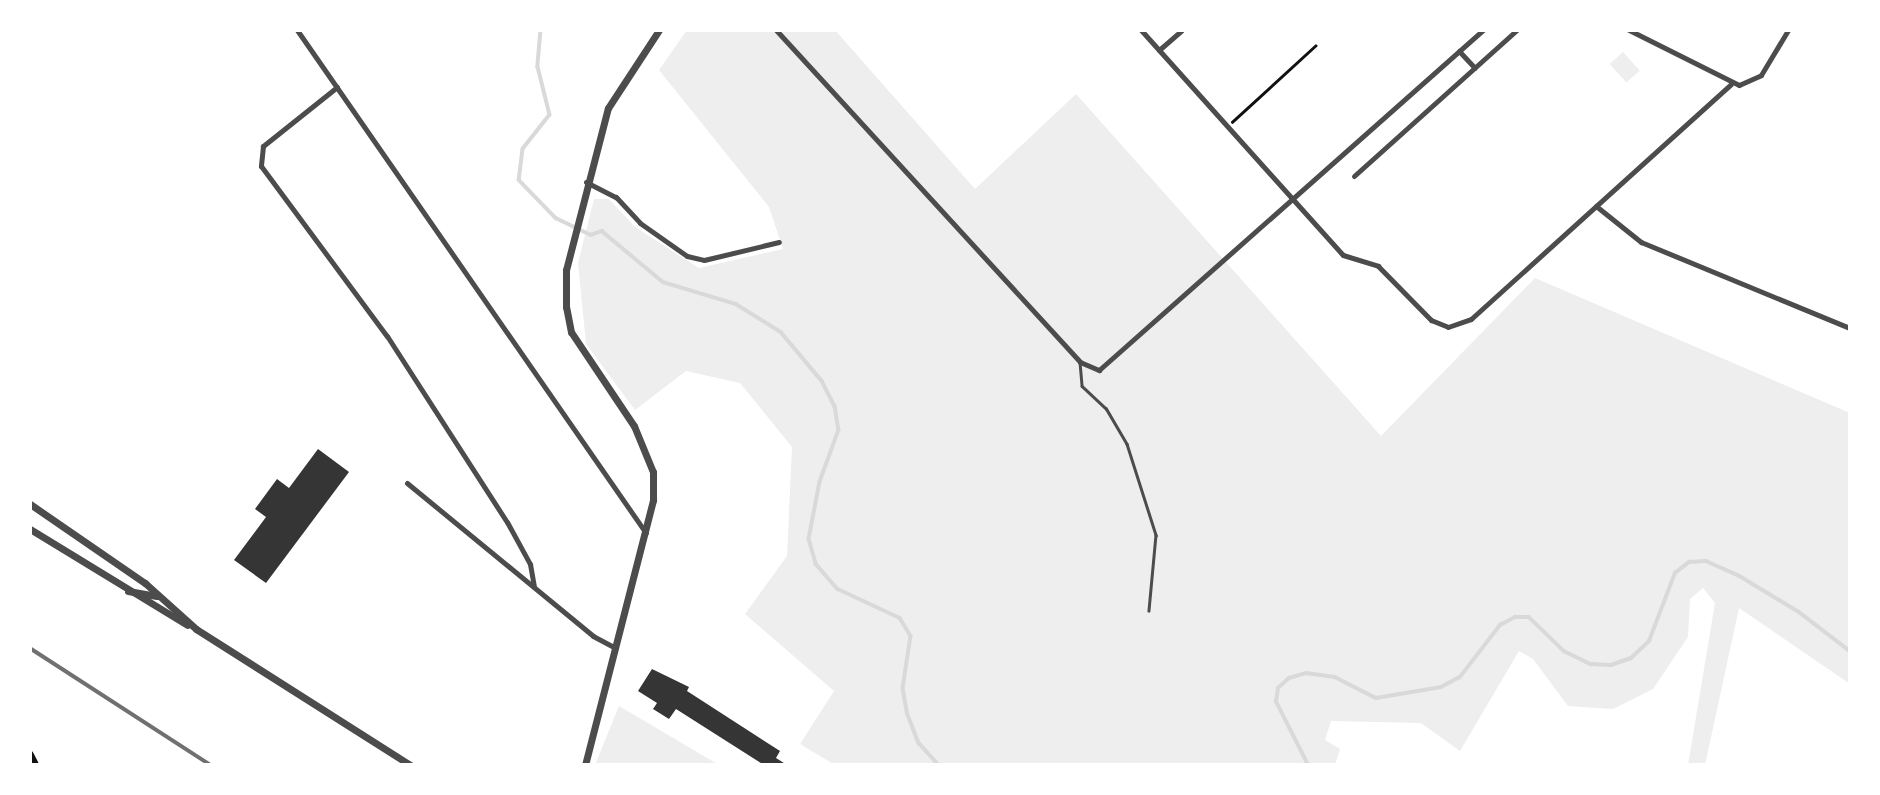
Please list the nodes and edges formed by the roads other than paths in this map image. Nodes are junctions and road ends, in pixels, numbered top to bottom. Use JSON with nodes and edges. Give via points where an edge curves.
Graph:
{"nodes":[{"id":1,"x":297,"y":30,"type":"edge"},
{"id":2,"x":659,"y":30,"type":"edge"},
{"id":3,"x":776,"y":30,"type":"edge"},
{"id":4,"x":1141,"y":30,"type":"edge"},
{"id":5,"x":1182,"y":30,"type":"edge"},
{"id":6,"x":1483,"y":30,"type":"edge"},
{"id":7,"x":1517,"y":30,"type":"edge"},
{"id":8,"x":1629,"y":30,"type":"edge"},
{"id":9,"x":1788,"y":30,"type":"edge"},
{"id":10,"x":1159,"y":50,"type":"junction"},
{"id":11,"x":1459,"y":51,"type":"junction"},
{"id":12,"x":1475,"y":68,"type":"junction"},
{"id":13,"x":1731,"y":83,"type":"junction"},
{"id":14,"x":337,"y":87,"type":"junction"},
{"id":15,"x":1354,"y":176,"type":"dead end"},
{"id":16,"x":586,"y":183,"type":"junction"},
{"id":17,"x":1294,"y":200,"type":"junction"},
{"id":18,"x":1596,"y":206,"type":"junction"},
{"id":19,"x":779,"y":242,"type":"dead end"},
{"id":20,"x":1850,"y":328,"type":"edge"},
{"id":21,"x":1080,"y":362,"type":"junction"},
{"id":22,"x":407,"y":483,"type":"dead end"},
{"id":23,"x":30,"y":504,"type":"edge"},
{"id":24,"x":30,"y":529,"type":"edge"},
{"id":25,"x":646,"y":533,"type":"junction"},
{"id":26,"x":123,"y":568,"type":"junction"},
{"id":27,"x":534,"y":586,"type":"junction"},
{"id":28,"x":120,"y":587,"type":"junction"},
{"id":29,"x":128,"y":591,"type":"junction"},
{"id":30,"x":161,"y":597,"type":"junction"},
{"id":31,"x":1149,"y":611,"type":"dead end"},
{"id":32,"x":196,"y":629,"type":"junction"},
{"id":33,"x":614,"y":647,"type":"junction"},
{"id":34,"x":30,"y":755,"type":"edge"},
{"id":35,"x":35,"y":765,"type":"edge"},
{"id":36,"x":410,"y":765,"type":"edge"},
{"id":37,"x":585,"y":765,"type":"edge"}],
"edges":[{"from":1,"to":14,"type":"street"},
{"from":2,"to":16,"type":"street","via":[[608,108]]},
{"from":3,"to":21,"type":"street"},
{"from":4,"to":10,"type":"street"},
{"from":5,"to":10,"type":"street"},
{"from":6,"to":11,"type":"street"},
{"from":7,"to":12,"type":"street"},
{"from":8,"to":13,"type":"street"},
{"from":9,"to":13,"type":"street","via":[[1761,75]]},
{"from":10,"to":17,"type":"street"},
{"from":11,"to":12,"type":"street"},
{"from":11,"to":17,"type":"street"},
{"from":12,"to":15,"type":"street"},
{"from":13,"to":18,"type":"street"},
{"from":14,"to":25,"type":"street"},
{"from":14,"to":27,"type":"street","via":[[263,146],[261,166],[387,335],[507,522],[530,564]]},
{"from":16,"to":19,"type":"street","via":[[616,197],[640,223],[687,256],[705,260]]},
{"from":16,"to":25,"type":"street","via":[[571,243],[566,306],[571,332],[634,426],[650,462],[653,500]]},
{"from":17,"to":18,"type":"street","via":[[1348,259],[1378,266],[1431,320],[1456,327],[1471,320]]},
{"from":17,"to":21,"type":"street","via":[[1099,370]]},
{"from":18,"to":20,"type":"street","via":[[1641,242]]},
{"from":21,"to":31,"type":"lane","via":[[1082,386],[1106,408],[1127,444],[1156,535]]},
{"from":22,"to":27,"type":"street"},
{"from":23,"to":26,"type":"street"},
{"from":24,"to":28,"type":"street"},
{"from":25,"to":33,"type":"street"},
{"from":26,"to":28,"type":"street","via":[[125,580]]},
{"from":26,"to":30,"type":"street"},
{"from":27,"to":33,"type":"street","via":[[593,636]]},
{"from":28,"to":29,"type":"street"},
{"from":29,"to":30,"type":"street"},
{"from":29,"to":32,"type":"street"},
{"from":30,"to":32,"type":"street"},
{"from":32,"to":36,"type":"street"},
{"from":33,"to":37,"type":"street"},
{"from":34,"to":35,"type":"main road"}]}
